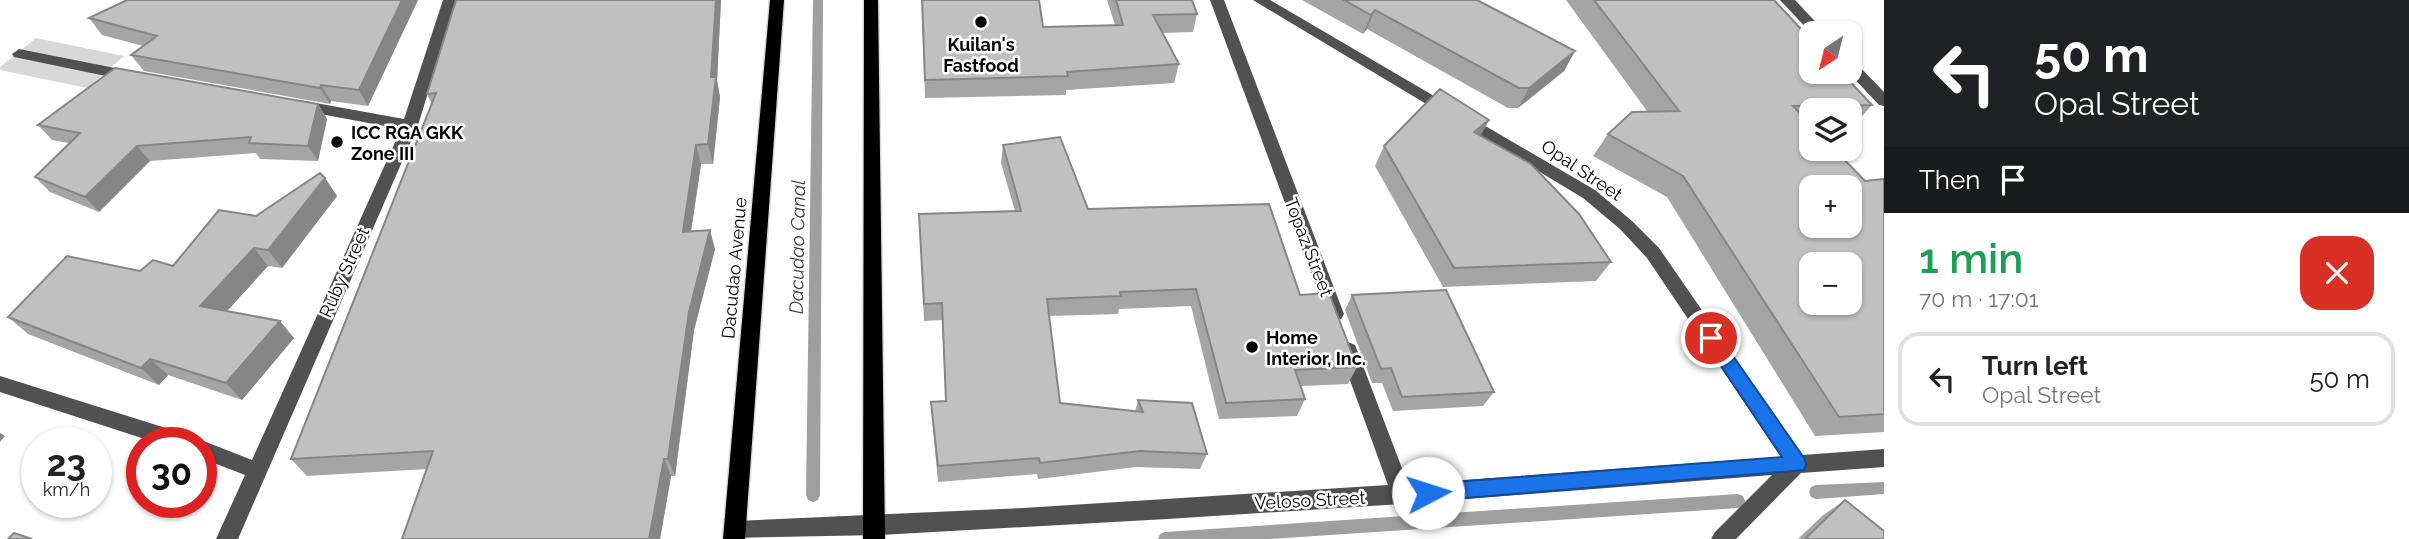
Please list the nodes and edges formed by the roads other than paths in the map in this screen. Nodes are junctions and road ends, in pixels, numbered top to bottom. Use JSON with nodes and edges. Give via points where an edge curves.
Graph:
{"nodes":[{"id":1,"x":450,"y":0,"type":"edge"},
{"id":2,"x":777,"y":0,"type":"edge"},
{"id":3,"x":871,"y":0,"type":"edge"},
{"id":4,"x":1217,"y":0,"type":"edge"},
{"id":5,"x":1260,"y":0,"type":"edge"},
{"id":6,"x":1787,"y":0,"type":"edge"},
{"id":7,"x":1807,"y":21,"type":"edge"},
{"id":8,"x":19,"y":54,"type":"dead end"},
{"id":9,"x":1862,"y":78,"type":"edge"},
{"id":10,"x":148,"y":80,"type":"edge"},
{"id":11,"x":1883,"y":100,"type":"edge"},
{"id":12,"x":283,"y":103,"type":"edge"},
{"id":13,"x":410,"y":125,"type":"junction"},
{"id":14,"x":0,"y":384,"type":"edge"},
{"id":15,"x":135,"y":427,"type":"edge"},
{"id":16,"x":217,"y":455,"type":"edge"},
{"id":17,"x":1884,"y":458,"type":"edge"},
{"id":18,"x":1797,"y":464,"type":"junction"},
{"id":19,"x":255,"y":470,"type":"junction"},
{"id":20,"x":1402,"y":495,"type":"junction"},
{"id":21,"x":874,"y":533,"type":"edge"},
{"id":22,"x":735,"y":535,"type":"edge"},
{"id":23,"x":227,"y":539,"type":"edge"},
{"id":24,"x":1722,"y":539,"type":"edge"}],
"edges":[{"from":1,"to":13,"type":"street","name":"Ruby Street"},
{"from":2,"to":22,"type":"main road","name":"Dacudao Avenue"},
{"from":3,"to":21,"type":"main road"},
{"from":4,"to":20,"type":"street","name":"Topaz Street"},
{"from":5,"to":18,"type":"street","name":"Opal Street","via":[[1589,194],[1626,225],[1653,253]]},
{"from":6,"to":7,"type":"street"},
{"from":8,"to":10,"type":"street"},
{"from":9,"to":11,"type":"street"},
{"from":12,"to":13,"type":"street"},
{"from":13,"to":19,"type":"street","name":"Ruby Street"},
{"from":14,"to":15,"type":"street"},
{"from":16,"to":19,"type":"street"},
{"from":17,"to":18,"type":"street","name":"Veloso Street"},
{"from":18,"to":20,"type":"street","name":"Veloso Street"},
{"from":18,"to":24,"type":"street"},
{"from":19,"to":23,"type":"street","name":"Ruby Street"},
{"from":20,"to":21,"type":"street","name":"Veloso Street"},
{"from":21,"to":22,"type":"street","name":"Veloso Street"}]}
